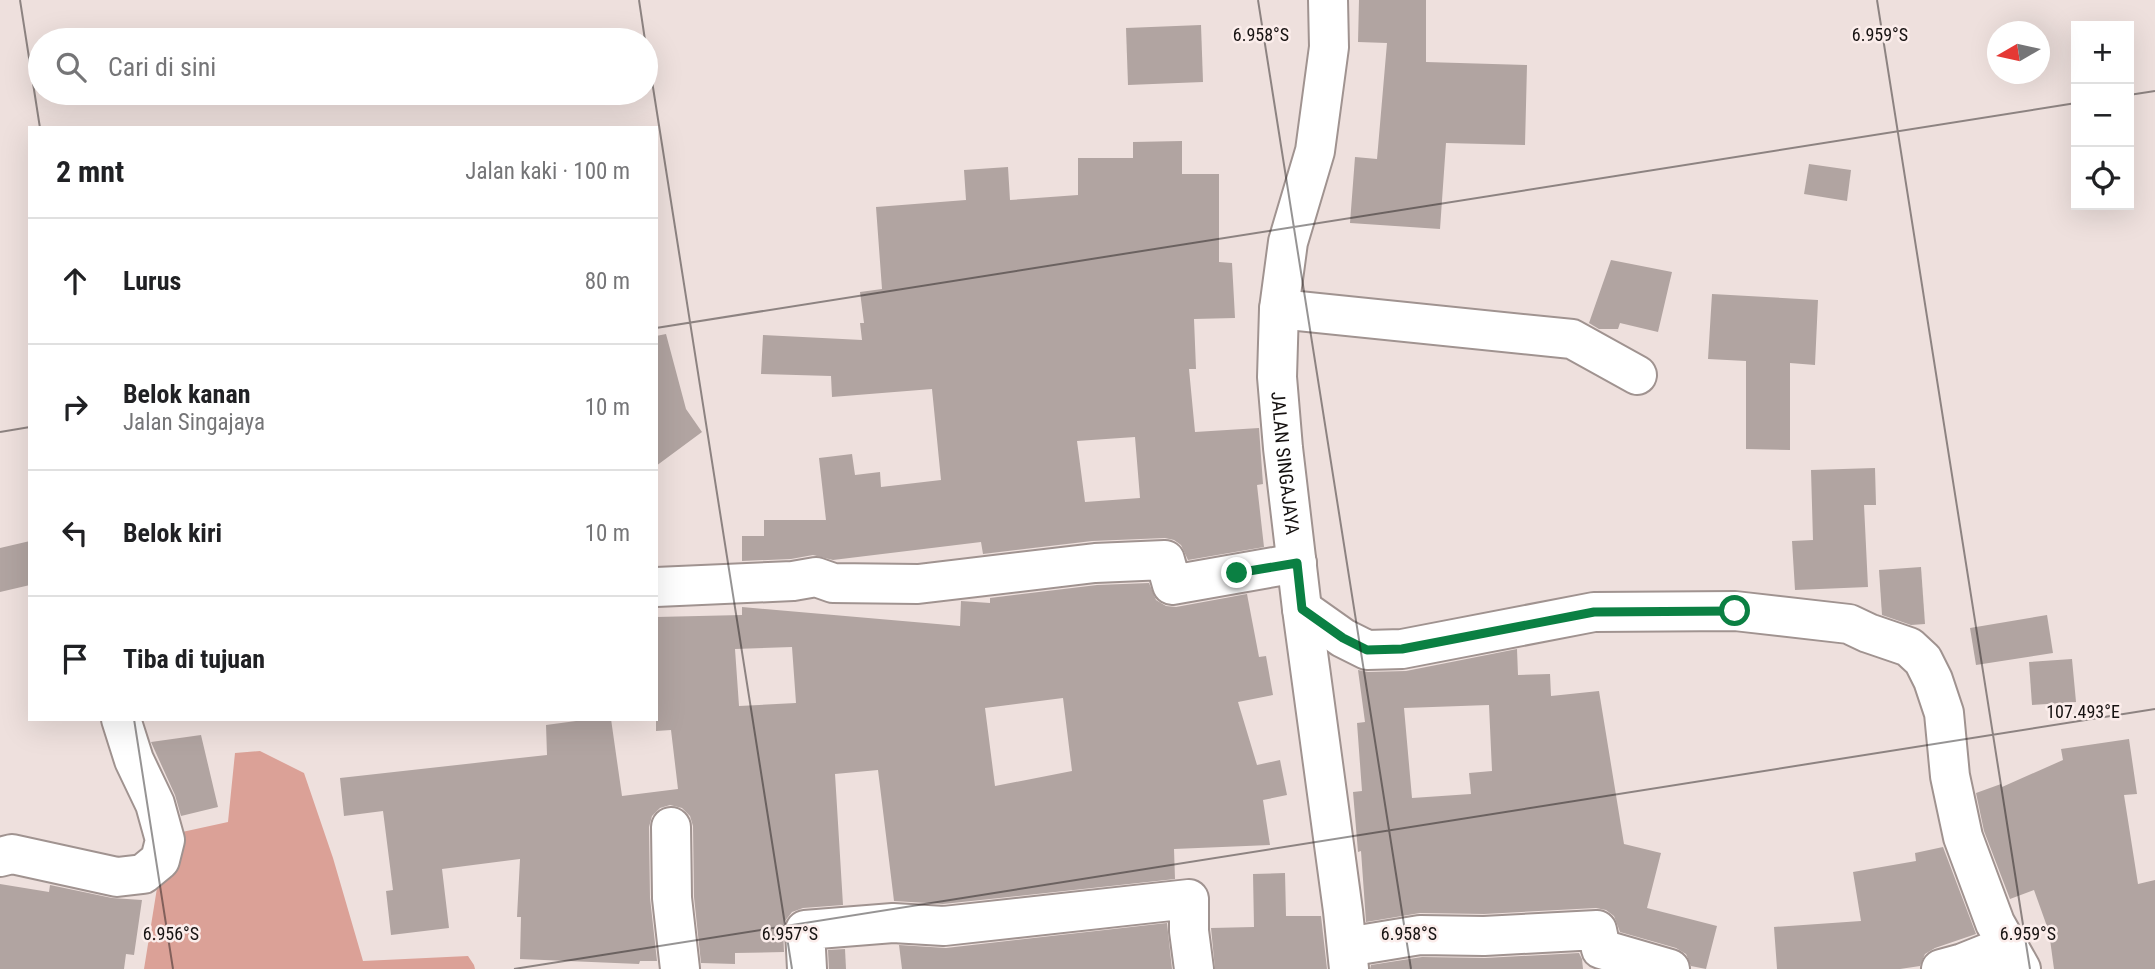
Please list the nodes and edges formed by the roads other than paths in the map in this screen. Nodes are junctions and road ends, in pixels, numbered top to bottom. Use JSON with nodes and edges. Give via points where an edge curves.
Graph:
{"nodes":[{"id":1,"x":1328,"y":0,"type":"edge"},
{"id":2,"x":1279,"y":309,"type":"junction"},
{"id":3,"x":1637,"y":375,"type":"dead end"},
{"id":4,"x":1297,"y":563,"type":"junction"},
{"id":5,"x":658,"y":587,"type":"edge"},
{"id":6,"x":1302,"y":609,"type":"junction"},
{"id":7,"x":122,"y":721,"type":"edge"},
{"id":8,"x":671,"y":827,"type":"dead end"},
{"id":9,"x":0,"y":857,"type":"edge"},
{"id":10,"x":2015,"y":957,"type":"edge"},
{"id":11,"x":1348,"y":958,"type":"edge"},
{"id":12,"x":680,"y":969,"type":"edge"},
{"id":13,"x":807,"y":969,"type":"edge"},
{"id":14,"x":1194,"y":969,"type":"edge"},
{"id":15,"x":1670,"y":969,"type":"edge"},
{"id":16,"x":1941,"y":969,"type":"edge"}],
"edges":[{"from":1,"to":2,"type":"street","name":"JALAN SINGAJAYA","via":[[1329,47],[1315,151],[1288,242]]},
{"from":2,"to":3,"type":"street","via":[[1572,339]]},
{"from":2,"to":4,"type":"street","name":"JALAN SINGAJAYA","via":[[1277,377]]},
{"from":4,"to":5,"type":"street","via":[[1172,585],[1165,560],[1095,563],[918,584],[834,583],[816,577]]},
{"from":4,"to":6,"type":"street","name":"JALAN SINGAJAYA"},
{"from":6,"to":10,"type":"street","via":[[1367,650],[1402,649],[1594,612],[1735,611],[1849,624],[1909,647],[1923,660],[1933,680],[1944,713],[1950,776],[1963,837],[1995,923]]},
{"from":6,"to":11,"type":"street","name":"JALAN SINGAJAYA"},
{"from":7,"to":9,"type":"street","via":[[165,840],[160,860],[143,874],[117,877],[12,854]]},
{"from":8,"to":12,"type":"street"},
{"from":10,"to":16,"type":"street"},
{"from":11,"to":15,"type":"street","via":[[1420,935],[1597,930],[1601,949]]},
{"from":13,"to":14,"type":"street","via":[[805,930],[893,923],[944,926],[1189,899]]}]}
